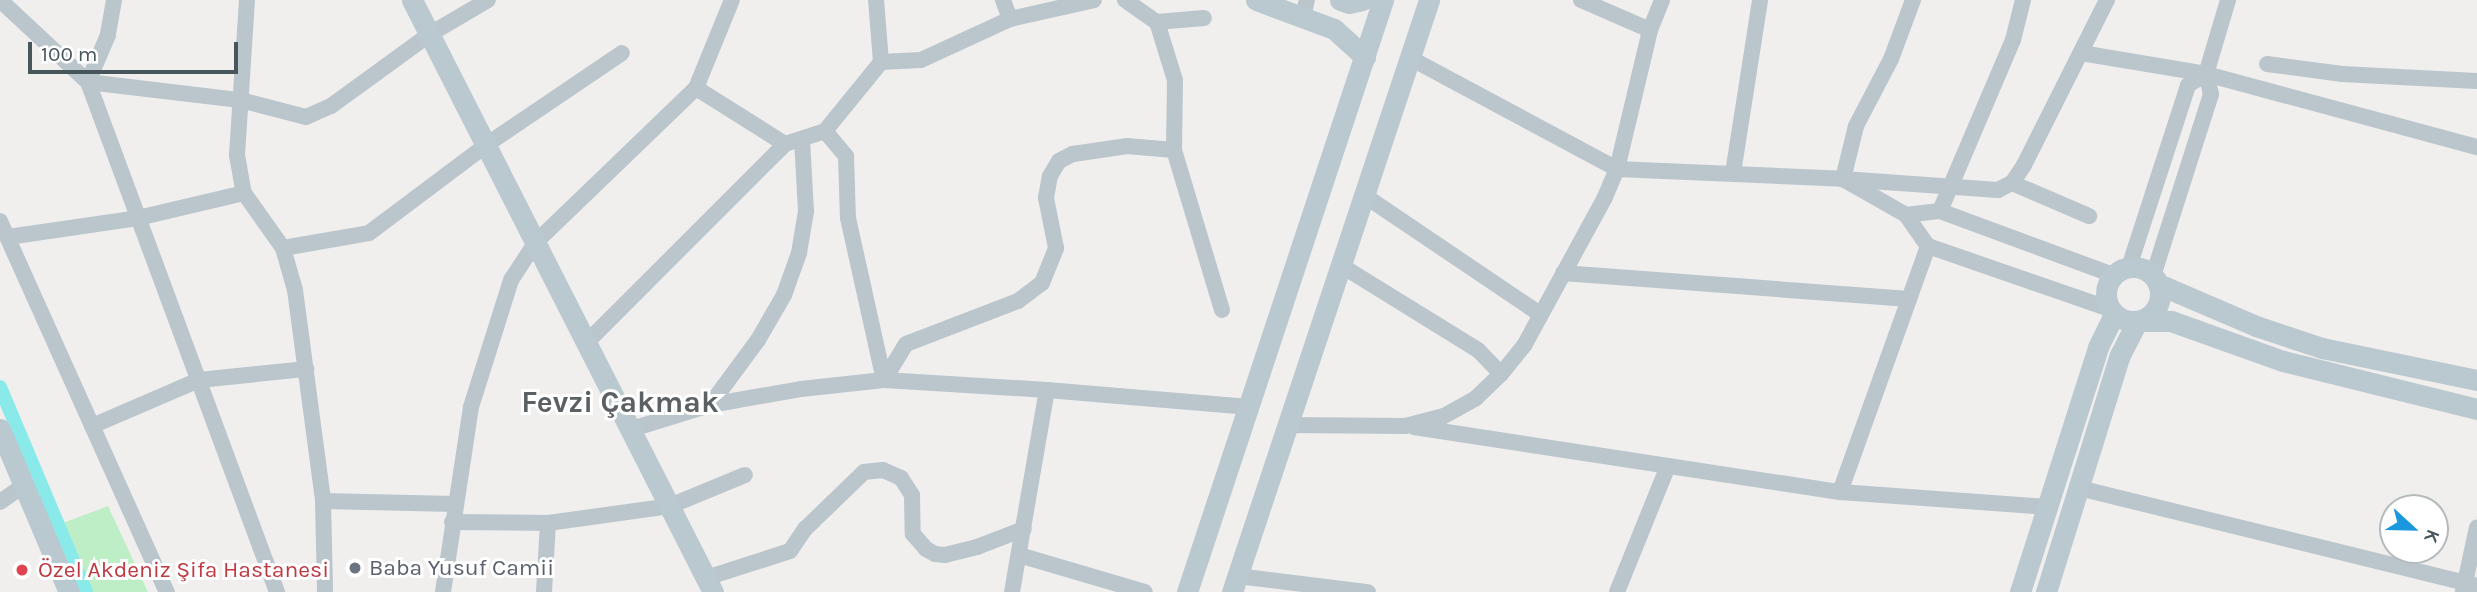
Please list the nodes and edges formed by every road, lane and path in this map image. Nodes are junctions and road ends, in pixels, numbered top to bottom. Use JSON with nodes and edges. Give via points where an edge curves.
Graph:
{"nodes":[{"id":1,"x":114,"y":0,"type":"edge"},
{"id":2,"x":247,"y":0,"type":"edge"},
{"id":3,"x":412,"y":0,"type":"edge"},
{"id":4,"x":488,"y":0,"type":"edge"},
{"id":5,"x":732,"y":0,"type":"edge"},
{"id":6,"x":876,"y":0,"type":"edge"},
{"id":7,"x":1003,"y":0,"type":"edge"},
{"id":8,"x":1094,"y":0,"type":"edge"},
{"id":9,"x":1125,"y":0,"type":"edge"},
{"id":10,"x":1256,"y":0,"type":"edge"},
{"id":11,"x":1340,"y":0,"type":"edge"},
{"id":12,"x":1363,"y":0,"type":"edge"},
{"id":13,"x":1384,"y":0,"type":"edge"},
{"id":14,"x":1429,"y":0,"type":"edge"},
{"id":15,"x":1581,"y":0,"type":"edge"},
{"id":16,"x":1662,"y":0,"type":"edge"},
{"id":17,"x":1760,"y":0,"type":"edge"},
{"id":18,"x":1913,"y":0,"type":"edge"},
{"id":19,"x":2023,"y":0,"type":"edge"},
{"id":20,"x":2107,"y":0,"type":"edge"},
{"id":21,"x":2228,"y":0,"type":"edge"},
{"id":22,"x":0,"y":1,"type":"edge"},
{"id":23,"x":1305,"y":9,"type":"edge"},
{"id":24,"x":1204,"y":18,"type":"dead end"},
{"id":25,"x":1010,"y":19,"type":"junction"},
{"id":26,"x":1157,"y":22,"type":"junction"},
{"id":27,"x":1650,"y":30,"type":"junction"},
{"id":28,"x":430,"y":34,"type":"junction"},
{"id":29,"x":622,"y":53,"type":"dead end"},
{"id":30,"x":2081,"y":53,"type":"junction"},
{"id":31,"x":1365,"y":57,"type":"junction"},
{"id":32,"x":1410,"y":58,"type":"junction"},
{"id":33,"x":881,"y":62,"type":"junction"},
{"id":34,"x":2267,"y":64,"type":"dead end"},
{"id":35,"x":2207,"y":74,"type":"junction"},
{"id":36,"x":2477,"y":81,"type":"edge"},
{"id":37,"x":88,"y":82,"type":"junction"},
{"id":38,"x":696,"y":88,"type":"junction"},
{"id":39,"x":240,"y":100,"type":"junction"},
{"id":40,"x":825,"y":131,"type":"junction"},
{"id":41,"x":802,"y":140,"type":"junction"},
{"id":42,"x":785,"y":144,"type":"junction"},
{"id":43,"x":486,"y":145,"type":"junction"},
{"id":44,"x":2477,"y":147,"type":"edge"},
{"id":45,"x":1174,"y":150,"type":"junction"},
{"id":46,"x":1617,"y":169,"type":"junction"},
{"id":47,"x":1733,"y":173,"type":"junction"},
{"id":48,"x":1843,"y":179,"type":"junction"},
{"id":49,"x":2012,"y":183,"type":"junction"},
{"id":50,"x":1952,"y":186,"type":"junction"},
{"id":51,"x":244,"y":193,"type":"junction"},
{"id":52,"x":1365,"y":195,"type":"junction"},
{"id":53,"x":1940,"y":211,"type":"junction"},
{"id":54,"x":1906,"y":215,"type":"junction"},
{"id":55,"x":2089,"y":216,"type":"dead end"},
{"id":56,"x":138,"y":218,"type":"junction"},
{"id":57,"x":0,"y":221,"type":"edge"},
{"id":58,"x":8,"y":237,"type":"junction"},
{"id":59,"x":536,"y":242,"type":"junction"},
{"id":60,"x":1928,"y":246,"type":"junction"},
{"id":61,"x":283,"y":248,"type":"junction"},
{"id":62,"x":1342,"y":266,"type":"junction"},
{"id":63,"x":2121,"y":271,"type":"junction"},
{"id":64,"x":1563,"y":273,"type":"junction"},
{"id":65,"x":2156,"y":280,"type":"junction"},
{"id":66,"x":1909,"y":299,"type":"junction"},
{"id":67,"x":1222,"y":310,"type":"dead end"},
{"id":68,"x":2112,"y":311,"type":"junction"},
{"id":69,"x":1540,"y":314,"type":"junction"},
{"id":70,"x":2139,"y":321,"type":"junction"},
{"id":71,"x":587,"y":342,"type":"junction"},
{"id":72,"x":306,"y":369,"type":"junction"},
{"id":73,"x":1501,"y":374,"type":"junction"},
{"id":74,"x":199,"y":380,"type":"junction"},
{"id":75,"x":884,"y":380,"type":"junction"},
{"id":76,"x":2477,"y":380,"type":"edge"},
{"id":77,"x":1048,"y":390,"type":"junction"},
{"id":78,"x":710,"y":405,"type":"junction"},
{"id":79,"x":1249,"y":407,"type":"junction"},
{"id":80,"x":2477,"y":409,"type":"edge"},
{"id":81,"x":1287,"y":425,"type":"junction"},
{"id":82,"x":92,"y":426,"type":"junction"},
{"id":83,"x":1405,"y":426,"type":"junction"},
{"id":84,"x":0,"y":429,"type":"edge"},
{"id":85,"x":632,"y":429,"type":"junction"},
{"id":86,"x":1668,"y":466,"type":"junction"},
{"id":87,"x":745,"y":475,"type":"dead end"},
{"id":88,"x":24,"y":485,"type":"junction"},
{"id":89,"x":2079,"y":488,"type":"junction"},
{"id":90,"x":1840,"y":492,"type":"junction"},
{"id":91,"x":323,"y":501,"type":"junction"},
{"id":92,"x":0,"y":502,"type":"edge"},
{"id":93,"x":454,"y":503,"type":"junction"},
{"id":94,"x":670,"y":506,"type":"junction"},
{"id":95,"x":2048,"y":507,"type":"junction"},
{"id":96,"x":452,"y":522,"type":"junction"},
{"id":97,"x":548,"y":523,"type":"junction"},
{"id":98,"x":2477,"y":527,"type":"edge"},
{"id":99,"x":1024,"y":529,"type":"junction"},
{"id":100,"x":1019,"y":555,"type":"junction"},
{"id":101,"x":1234,"y":584,"type":"edge"},
{"id":102,"x":710,"y":585,"type":"edge"},
{"id":103,"x":2468,"y":587,"type":"edge"},
{"id":104,"x":69,"y":592,"type":"edge"},
{"id":105,"x":167,"y":592,"type":"edge"},
{"id":106,"x":277,"y":592,"type":"edge"},
{"id":107,"x":325,"y":592,"type":"edge"},
{"id":108,"x":443,"y":592,"type":"edge"},
{"id":109,"x":544,"y":592,"type":"edge"},
{"id":110,"x":1012,"y":592,"type":"edge"},
{"id":111,"x":1145,"y":592,"type":"edge"},
{"id":112,"x":1187,"y":592,"type":"edge"},
{"id":113,"x":1368,"y":592,"type":"edge"},
{"id":114,"x":1617,"y":592,"type":"edge"},
{"id":115,"x":2020,"y":592,"type":"edge"},
{"id":116,"x":2046,"y":592,"type":"edge"}],
"edges":[{"from":1,"to":37,"type":"street","via":[[108,35]]},
{"from":2,"to":39,"type":"street"},
{"from":3,"to":28,"type":"street"},
{"from":4,"to":28,"type":"street"},
{"from":5,"to":38,"type":"street"},
{"from":6,"to":33,"type":"street"},
{"from":7,"to":25,"type":"street"},
{"from":8,"to":25,"type":"street"},
{"from":9,"to":26,"type":"street"},
{"from":10,"to":23,"type":"street"},
{"from":11,"to":12,"type":"street"},
{"from":13,"to":31,"type":"street"},
{"from":14,"to":32,"type":"street"},
{"from":15,"to":27,"type":"street"},
{"from":16,"to":27,"type":"street"},
{"from":17,"to":47,"type":"street"},
{"from":18,"to":48,"type":"street","via":[[1891,59],[1856,126]]},
{"from":19,"to":50,"type":"street","via":[[2013,40]]},
{"from":20,"to":30,"type":"street"},
{"from":21,"to":35,"type":"street"},
{"from":22,"to":37,"type":"street"},
{"from":23,"to":31,"type":"street"},
{"from":24,"to":26,"type":"street"},
{"from":25,"to":33,"type":"street","via":[[921,60]]},
{"from":26,"to":45,"type":"street","via":[[1175,80]]},
{"from":27,"to":46,"type":"street"},
{"from":28,"to":39,"type":"street","via":[[331,106],[306,117]]},
{"from":28,"to":43,"type":"street"},
{"from":29,"to":43,"type":"street"},
{"from":30,"to":35,"type":"street"},
{"from":30,"to":49,"type":"street"},
{"from":31,"to":79,"type":"street"},
{"from":32,"to":46,"type":"street"},
{"from":32,"to":52,"type":"street"},
{"from":33,"to":40,"type":"street"},
{"from":34,"to":36,"type":"street","via":[[2342,74]]},
{"from":35,"to":44,"type":"street"},
{"from":35,"to":63,"type":"street","via":[[2189,85]]},
{"from":35,"to":65,"type":"street","via":[[2211,93]]},
{"from":37,"to":39,"type":"street"},
{"from":37,"to":56,"type":"street"},
{"from":38,"to":42,"type":"street"},
{"from":38,"to":59,"type":"street"},
{"from":39,"to":51,"type":"street","via":[[237,155]]},
{"from":40,"to":41,"type":"street"},
{"from":40,"to":75,"type":"street","via":[[846,156],[848,218]]},
{"from":41,"to":42,"type":"street"},
{"from":41,"to":78,"type":"street","via":[[806,211],[799,253],[784,295],[758,340]]},
{"from":42,"to":71,"type":"street"},
{"from":43,"to":59,"type":"street"},
{"from":43,"to":61,"type":"street","via":[[369,233]]},
{"from":45,"to":67,"type":"street"},
{"from":45,"to":75,"type":"street","via":[[1127,146],[1073,154],[1059,161],[1050,176],[1046,198],[1056,248],[1042,283],[1018,301],[906,344]]},
{"from":46,"to":47,"type":"street"},
{"from":46,"to":64,"type":"street"},
{"from":47,"to":48,"type":"street"},
{"from":48,"to":50,"type":"street"},
{"from":48,"to":54,"type":"street"},
{"from":49,"to":50,"type":"street","via":[[1998,190]]},
{"from":49,"to":55,"type":"street"},
{"from":50,"to":53,"type":"street"},
{"from":51,"to":56,"type":"street"},
{"from":51,"to":61,"type":"street"},
{"from":52,"to":62,"type":"street"},
{"from":52,"to":69,"type":"street"},
{"from":53,"to":54,"type":"street"},
{"from":53,"to":63,"type":"street"},
{"from":54,"to":60,"type":"street"},
{"from":56,"to":58,"type":"street"},
{"from":56,"to":74,"type":"street"},
{"from":57,"to":58,"type":"street"},
{"from":58,"to":82,"type":"street"},
{"from":59,"to":71,"type":"street"},
{"from":59,"to":93,"type":"street","via":[[511,280],[471,407]]},
{"from":60,"to":66,"type":"street"},
{"from":60,"to":68,"type":"street"},
{"from":61,"to":72,"type":"street","via":[[295,290]]},
{"from":62,"to":73,"type":"street","via":[[1478,350]]},
{"from":62,"to":81,"type":"street"},
{"from":63,"to":65,"type":"street","via":[[2138,267]]},
{"from":63,"to":68,"type":"street","via":[[2106,291]]},
{"from":64,"to":66,"type":"street"},
{"from":64,"to":69,"type":"street"},
{"from":65,"to":70,"type":"street","via":[[2159,302]]},
{"from":65,"to":76,"type":"street","via":[[2256,326],[2322,348]]},
{"from":66,"to":90,"type":"street"},
{"from":68,"to":70,"type":"street","via":[[2123,320]]},
{"from":68,"to":95,"type":"street"},
{"from":69,"to":73,"type":"street","via":[[1525,344]]},
{"from":70,"to":80,"type":"street","via":[[2171,321],[2283,361]]},
{"from":70,"to":89,"type":"street","via":[[2120,355]]},
{"from":71,"to":85,"type":"street"},
{"from":72,"to":74,"type":"street"},
{"from":72,"to":91,"type":"street"},
{"from":73,"to":83,"type":"street","via":[[1476,398],[1444,416]]},
{"from":74,"to":82,"type":"street"},
{"from":74,"to":106,"type":"street"},
{"from":75,"to":77,"type":"street"},
{"from":75,"to":78,"type":"street"},
{"from":77,"to":79,"type":"street"},
{"from":77,"to":99,"type":"street"},
{"from":78,"to":85,"type":"street"},
{"from":79,"to":112,"type":"street"},
{"from":81,"to":83,"type":"street"},
{"from":81,"to":101,"type":"street"},
{"from":82,"to":105,"type":"street"},
{"from":83,"to":86,"type":"street"},
{"from":84,"to":88,"type":"street"},
{"from":85,"to":94,"type":"street"},
{"from":86,"to":90,"type":"street"},
{"from":86,"to":114,"type":"street"},
{"from":87,"to":94,"type":"street"},
{"from":88,"to":92,"type":"street"},
{"from":88,"to":104,"type":"street"},
{"from":89,"to":103,"type":"street"},
{"from":89,"to":116,"type":"street"},
{"from":90,"to":95,"type":"street"},
{"from":91,"to":93,"type":"street"},
{"from":91,"to":107,"type":"street"},
{"from":93,"to":96,"type":"street"},
{"from":94,"to":97,"type":"street"},
{"from":94,"to":102,"type":"street"},
{"from":95,"to":115,"type":"street"},
{"from":96,"to":97,"type":"street"},
{"from":96,"to":108,"type":"street"},
{"from":97,"to":109,"type":"street"},
{"from":98,"to":103,"type":"street"},
{"from":99,"to":100,"type":"street"},
{"from":99,"to":102,"type":"street","via":[[977,547],[935,554],[913,534],[912,495],[901,478],[883,470],[864,472],[805,529],[790,551]]},
{"from":100,"to":110,"type":"street"},
{"from":100,"to":111,"type":"street"},
{"from":101,"to":113,"type":"street"}]}
